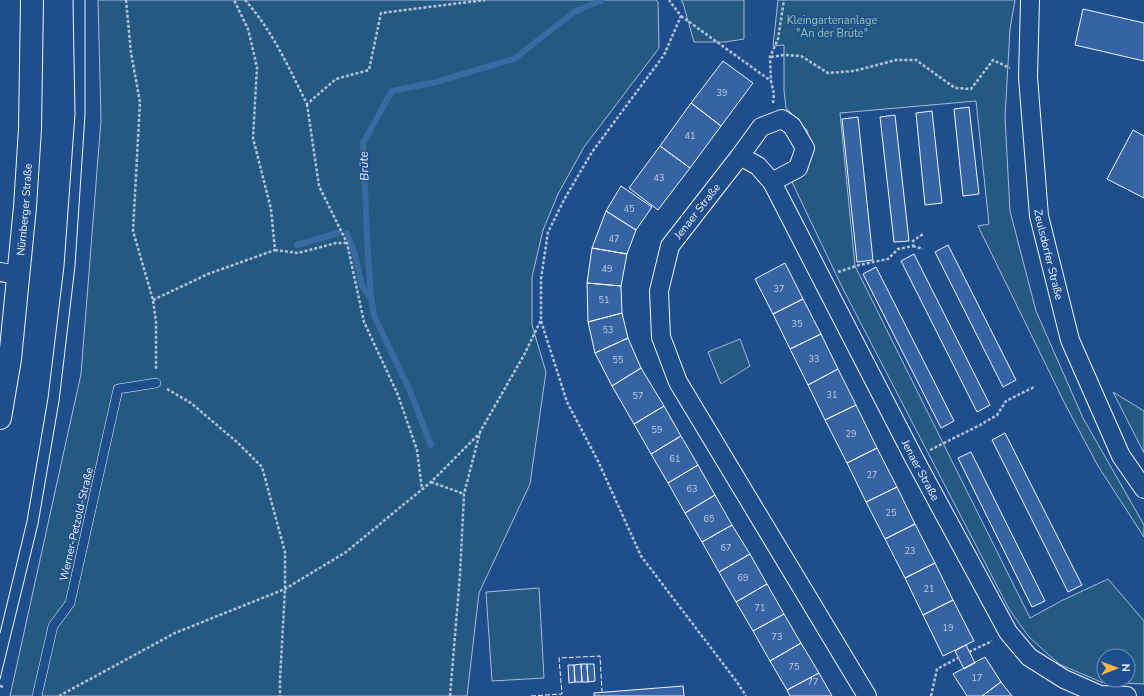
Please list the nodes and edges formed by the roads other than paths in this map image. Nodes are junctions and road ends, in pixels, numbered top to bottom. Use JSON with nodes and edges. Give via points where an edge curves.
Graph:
{"nodes":[{"id":1,"x":32,"y":0,"type":"edge"},
{"id":2,"x":1030,"y":0,"type":"edge"},
{"id":3,"x":740,"y":156,"type":"junction"},
{"id":4,"x":772,"y":182,"type":"junction"},
{"id":5,"x":9,"y":273,"type":"edge"},
{"id":6,"x":156,"y":383,"type":"road end"},
{"id":7,"x":0,"y":418,"type":"edge"},
{"id":8,"x":1144,"y":489,"type":"edge"},
{"id":9,"x":37,"y":696,"type":"edge"},
{"id":10,"x":867,"y":696,"type":"edge"},
{"id":11,"x":1127,"y":696,"type":"edge"}],
"edges":[{"from":1,"to":5,"type":"street","name":"Nürnberger Straße","via":[[30,129]]},
{"from":2,"to":8,"type":"street","name":"Zeulsdorfer Straße","via":[[1028,77],[1039,216],[1070,340],[1121,456]]},
{"from":3,"to":4,"type":"street","name":"Jenaer Straße","via":[[758,166]]},
{"from":3,"to":4,"type":"street","name":"Jenaer Straße","via":[[761,127],[782,119],[792,126],[805,148],[798,168]]},
{"from":3,"to":10,"type":"street","name":"Jenaer Straße","via":[[670,246],[659,291],[661,337],[678,382]]},
{"from":4,"to":11,"type":"street","name":"Jenaer Straße","via":[[914,458],[1008,632],[1029,658],[1064,679],[1100,695]]},
{"from":5,"to":7,"type":"street","name":"Nürnberger Straße","via":[[10,359]]},
{"from":6,"to":9,"type":"lane","name":"Werner-Petzold-Straße","via":[[118,389],[70,603],[53,626]]}]}
